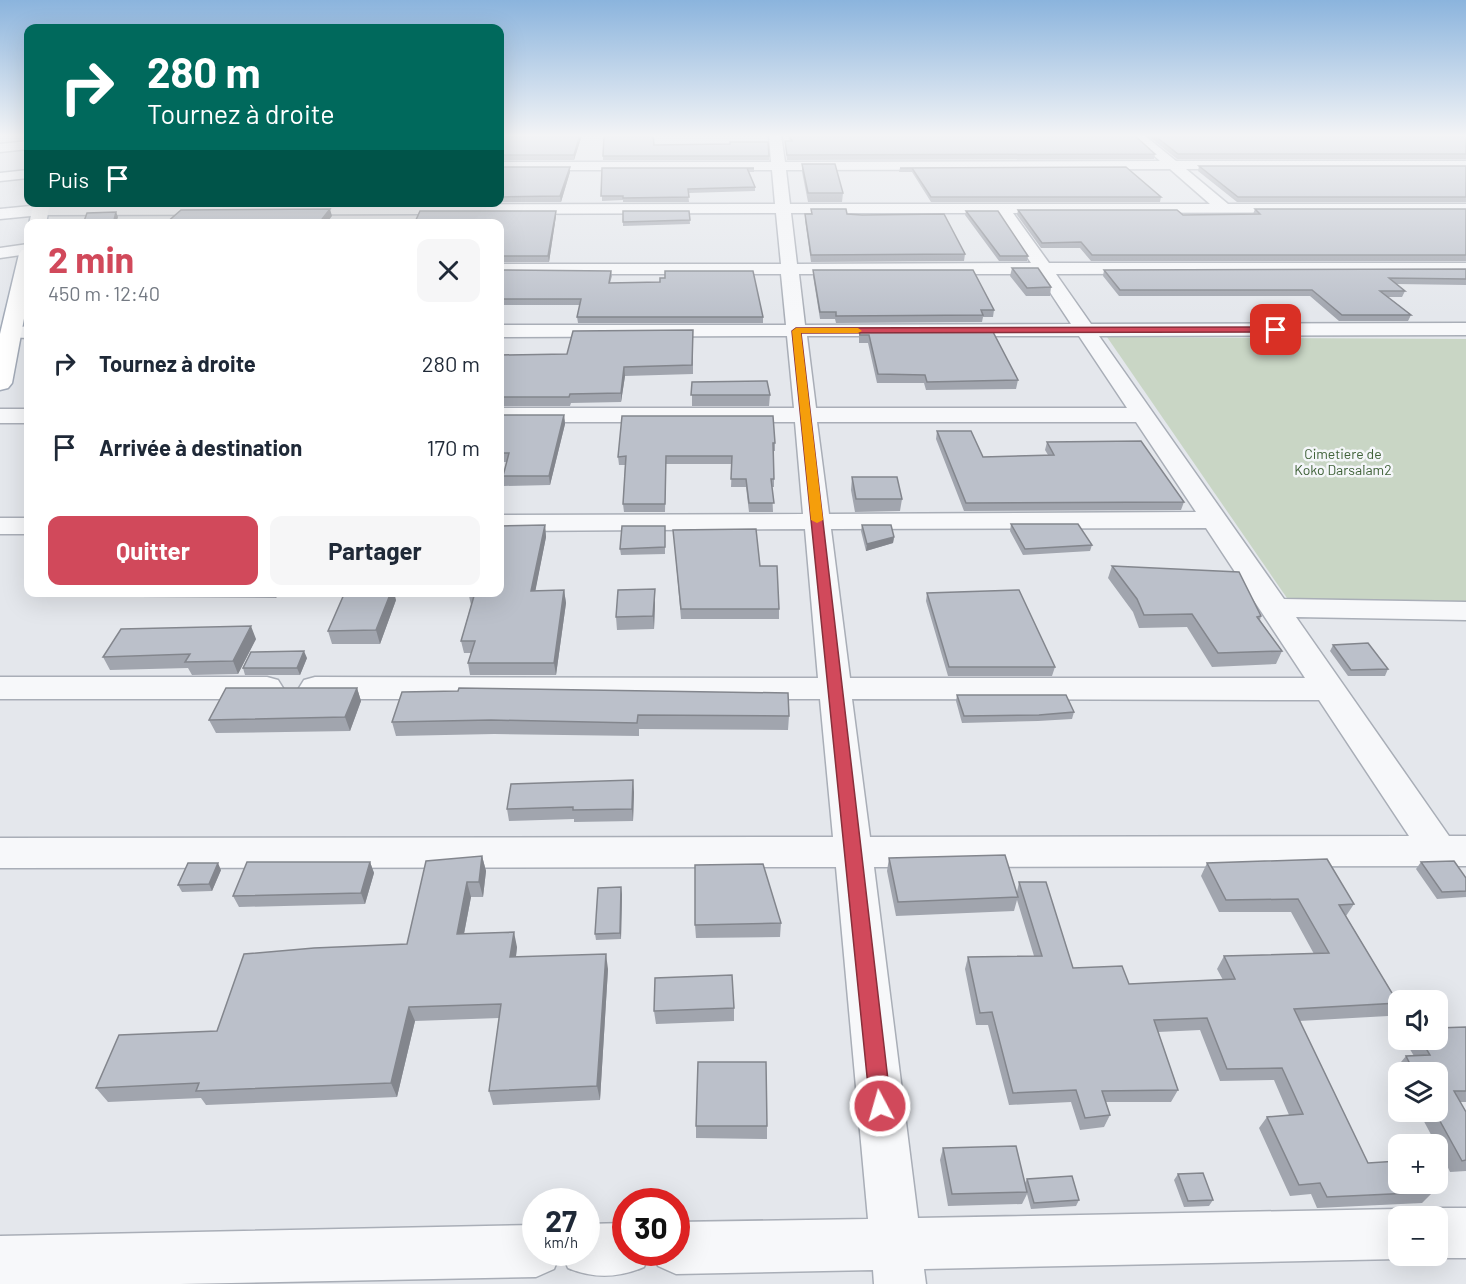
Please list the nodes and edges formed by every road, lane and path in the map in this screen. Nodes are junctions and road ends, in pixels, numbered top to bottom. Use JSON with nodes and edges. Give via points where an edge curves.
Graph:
{"nodes":[{"id":1,"x":781,"y":195,"type":"edge"},
{"id":2,"x":1208,"y":195,"type":"edge"},
{"id":3,"x":348,"y":207,"type":"edge"},
{"id":4,"x":504,"y":207,"type":"edge"},
{"id":5,"x":1443,"y":208,"type":"junction"},
{"id":6,"x":1466,"y":208,"type":"edge"},
{"id":7,"x":783,"y":209,"type":"junction"},
{"id":8,"x":1003,"y":209,"type":"junction"},
{"id":9,"x":1225,"y":209,"type":"junction"},
{"id":10,"x":40,"y":212,"type":"edge"},
{"id":11,"x":0,"y":214,"type":"edge"},
{"id":12,"x":1466,"y":222,"type":"edge"},
{"id":13,"x":0,"y":252,"type":"edge"},
{"id":14,"x":24,"y":259,"type":"edge"},
{"id":15,"x":1466,"y":268,"type":"edge"},
{"id":16,"x":504,"y":269,"type":"edge"},
{"id":17,"x":789,"y":269,"type":"junction"},
{"id":18,"x":1044,"y":269,"type":"junction"},
{"id":19,"x":24,"y":291,"type":"edge"},
{"id":20,"x":1466,"y":329,"type":"edge"},
{"id":21,"x":1085,"y":330,"type":"junction"},
{"id":22,"x":504,"y":331,"type":"edge"},
{"id":23,"x":796,"y":331,"type":"junction"},
{"id":24,"x":20,"y":332,"type":"edge"},
{"id":25,"x":0,"y":383,"type":"edge"},
{"id":26,"x":504,"y":415,"type":"edge"},
{"id":27,"x":805,"y":415,"type":"junction"},
{"id":28,"x":1143,"y":415,"type":"junction"},
{"id":29,"x":0,"y":416,"type":"edge"},
{"id":30,"x":24,"y":416,"type":"edge"},
{"id":31,"x":1214,"y":520,"type":"junction"},
{"id":32,"x":817,"y":522,"type":"junction"},
{"id":33,"x":504,"y":523,"type":"edge"},
{"id":34,"x":0,"y":526,"type":"edge"},
{"id":35,"x":24,"y":526,"type":"edge"},
{"id":36,"x":1275,"y":608,"type":"junction"},
{"id":37,"x":1466,"y":611,"type":"edge"},
{"id":38,"x":0,"y":688,"type":"edge"},
{"id":39,"x":835,"y":689,"type":"junction"},
{"id":40,"x":1329,"y":689,"type":"junction"},
{"id":41,"x":1453,"y":852,"type":"edge"},
{"id":42,"x":0,"y":853,"type":"edge"},
{"id":43,"x":853,"y":854,"type":"junction"},
{"id":44,"x":1448,"y":1233,"type":"edge"},
{"id":45,"x":1466,"y":1233,"type":"edge"},
{"id":46,"x":1388,"y":1235,"type":"edge"},
{"id":47,"x":690,"y":1249,"type":"edge"},
{"id":48,"x":522,"y":1251,"type":"edge"},
{"id":49,"x":0,"y":1262,"type":"edge"},
{"id":50,"x":897,"y":1264,"type":"edge"}],
"edges":[{"from":1,"to":7,"type":"street"},
{"from":2,"to":9,"type":"street"},
{"from":3,"to":10,"type":"street"},
{"from":4,"to":7,"type":"street"},
{"from":5,"to":6,"type":"street"},
{"from":5,"to":9,"type":"street"},
{"from":5,"to":12,"type":"street"},
{"from":7,"to":8,"type":"street"},
{"from":7,"to":17,"type":"street"},
{"from":8,"to":9,"type":"street"},
{"from":8,"to":18,"type":"street"},
{"from":10,"to":11,"type":"street"},
{"from":13,"to":14,"type":"street"},
{"from":15,"to":18,"type":"street"},
{"from":16,"to":17,"type":"street"},
{"from":17,"to":18,"type":"street"},
{"from":17,"to":23,"type":"street"},
{"from":18,"to":21,"type":"street"},
{"from":19,"to":24,"type":"main road"},
{"from":20,"to":21,"type":"street"},
{"from":21,"to":23,"type":"street"},
{"from":21,"to":28,"type":"street"},
{"from":22,"to":23,"type":"street"},
{"from":23,"to":27,"type":"street"},
{"from":24,"to":25,"type":"main road"},
{"from":26,"to":27,"type":"street"},
{"from":27,"to":28,"type":"street"},
{"from":27,"to":32,"type":"street"},
{"from":28,"to":31,"type":"street"},
{"from":29,"to":30,"type":"street"},
{"from":31,"to":32,"type":"street"},
{"from":31,"to":36,"type":"street"},
{"from":32,"to":33,"type":"street"},
{"from":32,"to":39,"type":"street"},
{"from":34,"to":35,"type":"street"},
{"from":36,"to":37,"type":"street"},
{"from":36,"to":40,"type":"street"},
{"from":38,"to":39,"type":"street"},
{"from":39,"to":40,"type":"street"},
{"from":39,"to":43,"type":"street"},
{"from":40,"to":41,"type":"street"},
{"from":41,"to":43,"type":"street"},
{"from":42,"to":43,"type":"street"},
{"from":43,"to":50,"type":"street"},
{"from":44,"to":45,"type":"street"},
{"from":46,"to":50,"type":"street"},
{"from":47,"to":50,"type":"street"},
{"from":48,"to":49,"type":"street"}]}
